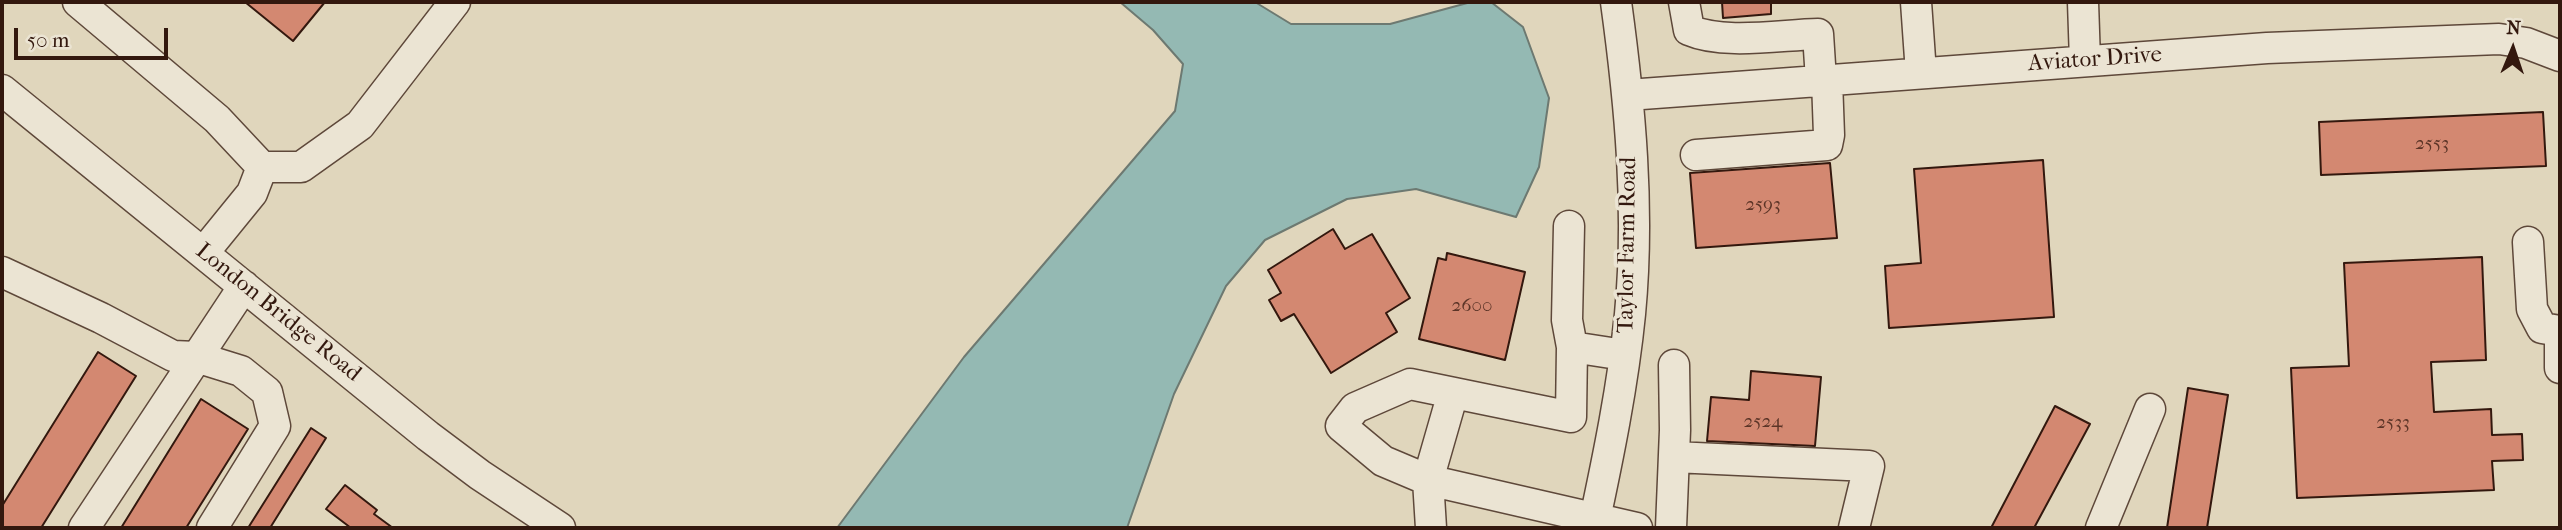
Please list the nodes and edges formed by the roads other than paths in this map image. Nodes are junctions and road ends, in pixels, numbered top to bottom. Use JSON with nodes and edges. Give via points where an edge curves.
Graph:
{"nodes":[{"id":1,"x":78,"y":2,"type":"edge"},
{"id":2,"x":455,"y":2,"type":"edge"},
{"id":3,"x":1616,"y":2,"type":"edge"},
{"id":4,"x":1684,"y":2,"type":"edge"},
{"id":5,"x":1916,"y":2,"type":"edge"},
{"id":6,"x":2083,"y":2,"type":"edge"},
{"id":7,"x":2560,"y":56,"type":"edge"},
{"id":8,"x":2085,"y":61,"type":"junction"},
{"id":9,"x":1921,"y":73,"type":"junction"},
{"id":10,"x":1824,"y":80,"type":"junction"},
{"id":11,"x":2,"y":90,"type":"edge"},
{"id":12,"x":1628,"y":95,"type":"junction"},
{"id":13,"x":1696,"y":155,"type":"dead end"},
{"id":14,"x":262,"y":167,"type":"junction"},
{"id":15,"x":1569,"y":226,"type":"dead end"},
{"id":16,"x":2528,"y":242,"type":"dead end"},
{"id":17,"x":204,"y":252,"type":"junction"},
{"id":18,"x":2,"y":272,"type":"edge"},
{"id":19,"x":244,"y":286,"type":"junction"},
{"id":20,"x":2560,"y":331,"type":"edge"},
{"id":21,"x":1572,"y":347,"type":"junction"},
{"id":22,"x":1624,"y":355,"type":"junction"},
{"id":23,"x":197,"y":357,"type":"junction"},
{"id":24,"x":1674,"y":365,"type":"dead end"},
{"id":25,"x":2560,"y":368,"type":"edge"},
{"id":26,"x":1453,"y":393,"type":"junction"},
{"id":27,"x":2150,"y":409,"type":"dead end"},
{"id":28,"x":1674,"y":457,"type":"junction"},
{"id":29,"x":1428,"y":480,"type":"junction"},
{"id":30,"x":1594,"y":524,"type":"edge"},
{"id":31,"x":84,"y":528,"type":"edge"},
{"id":32,"x":212,"y":528,"type":"edge"},
{"id":33,"x":560,"y":528,"type":"edge"},
{"id":34,"x":1431,"y":528,"type":"edge"},
{"id":35,"x":1637,"y":528,"type":"edge"},
{"id":36,"x":1671,"y":528,"type":"edge"},
{"id":37,"x":1854,"y":528,"type":"edge"},
{"id":38,"x":2101,"y":528,"type":"edge"}],
"edges":[{"from":1,"to":14,"type":"street","via":[[217,119]]},
{"from":2,"to":14,"type":"street","via":[[360,125],[301,167]]},
{"from":3,"to":12,"type":"street","name":"Taylor Farm Road"},
{"from":4,"to":10,"type":"street","via":[[1689,30],[1702,35],[1818,34]]},
{"from":5,"to":9,"type":"street"},
{"from":6,"to":8,"type":"street"},
{"from":7,"to":8,"type":"street","name":"Aviator Drive","via":[[2499,39]]},
{"from":8,"to":9,"type":"street","name":"Aviator Drive"},
{"from":9,"to":10,"type":"street","name":"Aviator Drive"},
{"from":10,"to":12,"type":"street","name":"Aviator Drive"},
{"from":10,"to":13,"type":"street","via":[[1827,145]]},
{"from":11,"to":17,"type":"street","name":"London Bridge Road"},
{"from":12,"to":22,"type":"street","name":"Taylor Farm Road","via":[[1633,233]]},
{"from":14,"to":17,"type":"street","via":[[252,193]]},
{"from":15,"to":21,"type":"street","via":[[1567,320]]},
{"from":16,"to":20,"type":"street","via":[[2532,309],[2542,328]]},
{"from":17,"to":19,"type":"street","name":"London Bridge Road"},
{"from":18,"to":23,"type":"street","via":[[173,356]]},
{"from":19,"to":23,"type":"street"},
{"from":19,"to":33,"type":"street","name":"London Bridge Road","via":[[428,436]]},
{"from":20,"to":25,"type":"street"},
{"from":21,"to":22,"type":"street"},
{"from":21,"to":26,"type":"street","via":[[1571,417]]},
{"from":22,"to":30,"type":"street","name":"Taylor Farm Road"},
{"from":23,"to":31,"type":"street"},
{"from":23,"to":32,"type":"street","via":[[241,371],[267,393],[275,426]]},
{"from":24,"to":28,"type":"street"},
{"from":26,"to":29,"type":"street"},
{"from":26,"to":29,"type":"street","via":[[1410,384],[1355,408],[1341,426],[1383,461]]},
{"from":27,"to":38,"type":"street"},
{"from":28,"to":36,"type":"street"},
{"from":28,"to":37,"type":"street","via":[[1869,466]]},
{"from":29,"to":30,"type":"street"},
{"from":29,"to":34,"type":"street"},
{"from":30,"to":35,"type":"street"}]}
